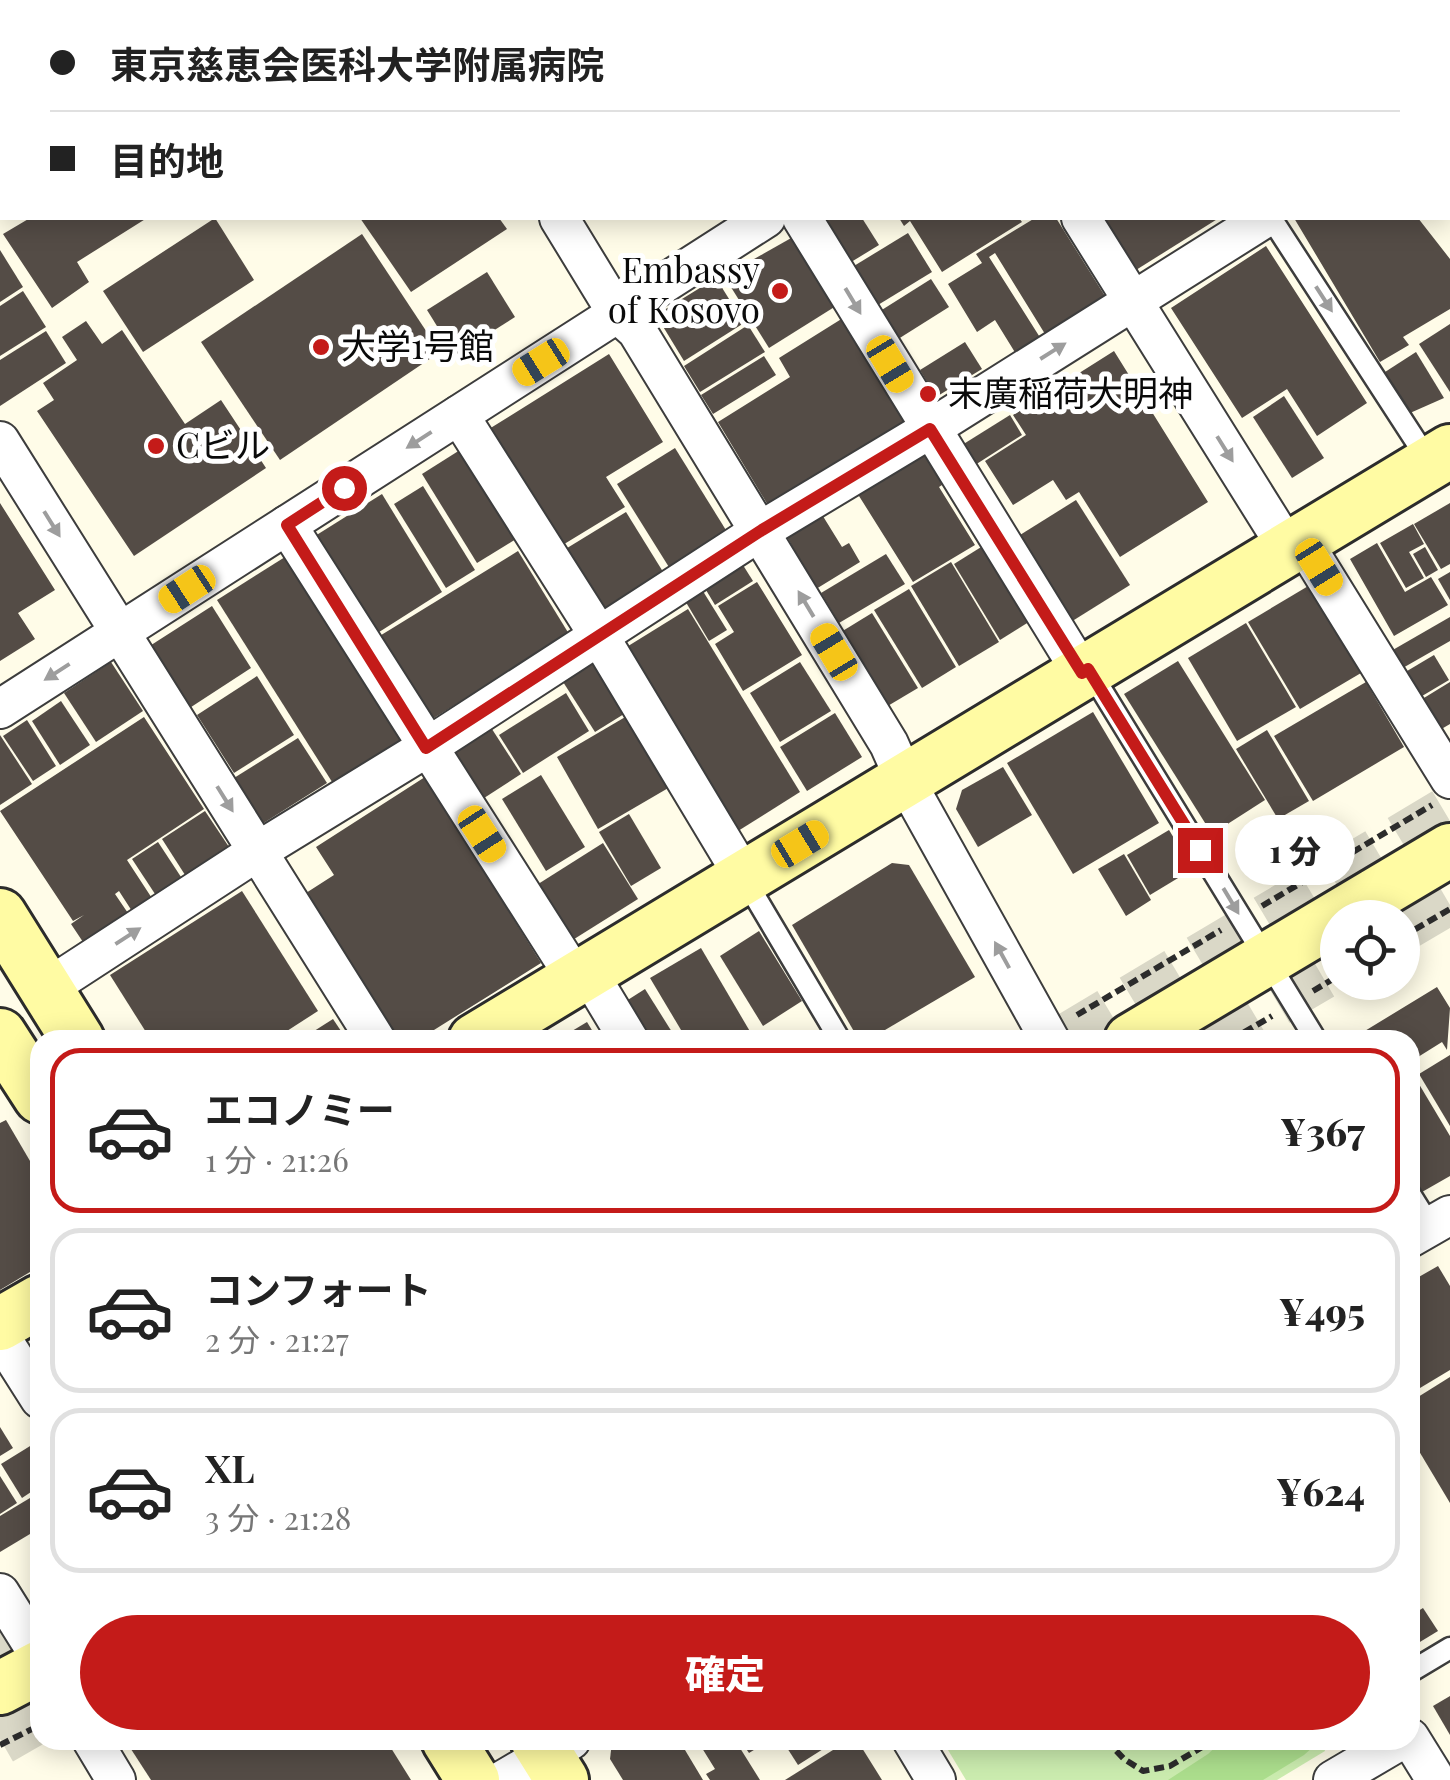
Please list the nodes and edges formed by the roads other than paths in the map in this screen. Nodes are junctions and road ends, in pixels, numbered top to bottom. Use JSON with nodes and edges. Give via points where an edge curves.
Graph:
{"nodes":[{"id":1,"x":560,"y":220,"type":"edge"},
{"id":2,"x":763,"y":220,"type":"edge"},
{"id":3,"x":803,"y":220,"type":"edge"},
{"id":4,"x":1083,"y":220,"type":"edge"},
{"id":5,"x":1265,"y":220,"type":"edge"},
{"id":6,"x":1269,"y":220,"type":"edge"},
{"id":7,"x":1133,"y":300,"type":"junction"},
{"id":8,"x":618,"y":313,"type":"junction"},
{"id":9,"x":458,"y":415,"type":"junction"},
{"id":10,"x":930,"y":429,"type":"junction"},
{"id":11,"x":0,"y":441,"type":"edge"},
{"id":12,"x":1444,"y":458,"type":"edge"},
{"id":13,"x":287,"y":525,"type":"junction"},
{"id":14,"x":762,"y":530,"type":"junction"},
{"id":15,"x":1295,"y":545,"type":"junction"},
{"id":16,"x":120,"y":632,"type":"junction"},
{"id":17,"x":598,"y":634,"type":"junction"},
{"id":18,"x":1085,"y":671,"type":"junction"},
{"id":19,"x":0,"y":709,"type":"edge"},
{"id":20,"x":426,"y":748,"type":"junction"},
{"id":21,"x":1450,"y":778,"type":"edge"},
{"id":22,"x":906,"y":780,"type":"junction"},
{"id":23,"x":1450,"y":850,"type":"edge"},
{"id":24,"x":258,"y":852,"type":"junction"},
{"id":25,"x":744,"y":878,"type":"junction"},
{"id":26,"x":0,"y":914,"type":"edge"},
{"id":27,"x":1266,"y":959,"type":"junction"},
{"id":28,"x":582,"y":975,"type":"junction"},
{"id":29,"x":46,"y":989,"type":"junction"},
{"id":30,"x":72,"y":1030,"type":"edge"},
{"id":31,"x":370,"y":1030,"type":"edge"},
{"id":32,"x":491,"y":1030,"type":"edge"},
{"id":33,"x":622,"y":1030,"type":"edge"},
{"id":34,"x":834,"y":1030,"type":"edge"},
{"id":35,"x":1044,"y":1030,"type":"edge"},
{"id":36,"x":1148,"y":1030,"type":"edge"},
{"id":37,"x":1310,"y":1030,"type":"edge"},
{"id":38,"x":1420,"y":1207,"type":"edge"},
{"id":39,"x":1436,"y":1228,"type":"edge"},
{"id":40,"x":30,"y":1307,"type":"edge"},
{"id":41,"x":0,"y":1324,"type":"edge"},
{"id":42,"x":0,"y":1336,"type":"edge"},
{"id":43,"x":30,"y":1383,"type":"edge"},
{"id":44,"x":0,"y":1593,"type":"edge"},
{"id":45,"x":30,"y":1641,"type":"edge"},
{"id":46,"x":1450,"y":1648,"type":"edge"},
{"id":47,"x":1420,"y":1666,"type":"edge"},
{"id":48,"x":30,"y":1672,"type":"edge"},
{"id":49,"x":0,"y":1688,"type":"edge"},
{"id":50,"x":98,"y":1750,"type":"edge"},
{"id":51,"x":454,"y":1750,"type":"edge"},
{"id":52,"x":918,"y":1750,"type":"edge"},
{"id":53,"x":1384,"y":1750,"type":"edge"},
{"id":54,"x":1417,"y":1750,"type":"edge"},
{"id":55,"x":116,"y":1780,"type":"edge"},
{"id":56,"x":473,"y":1780,"type":"edge"},
{"id":57,"x":936,"y":1780,"type":"edge"},
{"id":58,"x":1333,"y":1780,"type":"edge"},
{"id":59,"x":1436,"y":1780,"type":"edge"}],
"edges":[{"from":1,"to":8,"type":"street"},
{"from":2,"to":8,"type":"street"},
{"from":3,"to":10,"type":"street","one_way":true},
{"from":4,"to":7,"type":"street"},
{"from":5,"to":7,"type":"street"},
{"from":6,"to":12,"type":"lane","one_way":true},
{"from":10,"to":7,"type":"street","one_way":true},
{"from":7,"to":15,"type":"street","one_way":true},
{"from":8,"to":9,"type":"street"},
{"from":8,"to":14,"type":"street","via":[[638,331]]},
{"from":9,"to":13,"type":"street","one_way":true},
{"from":9,"to":17,"type":"street"},
{"from":10,"to":14,"type":"street"},
{"from":10,"to":18,"type":"street"},
{"from":11,"to":16,"type":"street","one_way":true},
{"from":12,"to":15,"type":"street"},
{"from":13,"to":16,"type":"street"},
{"from":13,"to":20,"type":"street"},
{"from":14,"to":17,"type":"street"},
{"from":22,"to":14,"type":"street","one_way":true},
{"from":15,"to":18,"type":"street"},
{"from":15,"to":21,"type":"street"},
{"from":16,"to":19,"type":"street","one_way":true},
{"from":16,"to":24,"type":"street","one_way":true},
{"from":17,"to":20,"type":"street"},
{"from":17,"to":25,"type":"street"},
{"from":18,"to":22,"type":"street"},
{"from":18,"to":27,"type":"lane","one_way":true},
{"from":20,"to":24,"type":"street"},
{"from":20,"to":28,"type":"street"},
{"from":22,"to":25,"type":"street"},
{"from":35,"to":22,"type":"street","one_way":true},
{"from":23,"to":27,"type":"street"},
{"from":29,"to":24,"type":"street","one_way":true},
{"from":24,"to":31,"type":"street"},
{"from":25,"to":28,"type":"street"},
{"from":25,"to":34,"type":"lane"},
{"from":26,"to":29,"type":"street"},
{"from":27,"to":36,"type":"street"},
{"from":27,"to":37,"type":"lane"},
{"from":28,"to":32,"type":"street"},
{"from":28,"to":33,"type":"street"},
{"from":29,"to":30,"type":"street"},
{"from":38,"to":39,"type":"lane"},
{"from":40,"to":41,"type":"street"},
{"from":42,"to":43,"type":"street"},
{"from":44,"to":45,"type":"street"},
{"from":46,"to":47,"type":"lane"},
{"from":48,"to":49,"type":"street"},
{"from":50,"to":55,"type":"street"},
{"from":51,"to":56,"type":"street"},
{"from":52,"to":57,"type":"street"},
{"from":53,"to":58,"type":"street"},
{"from":54,"to":59,"type":"street"}]}
